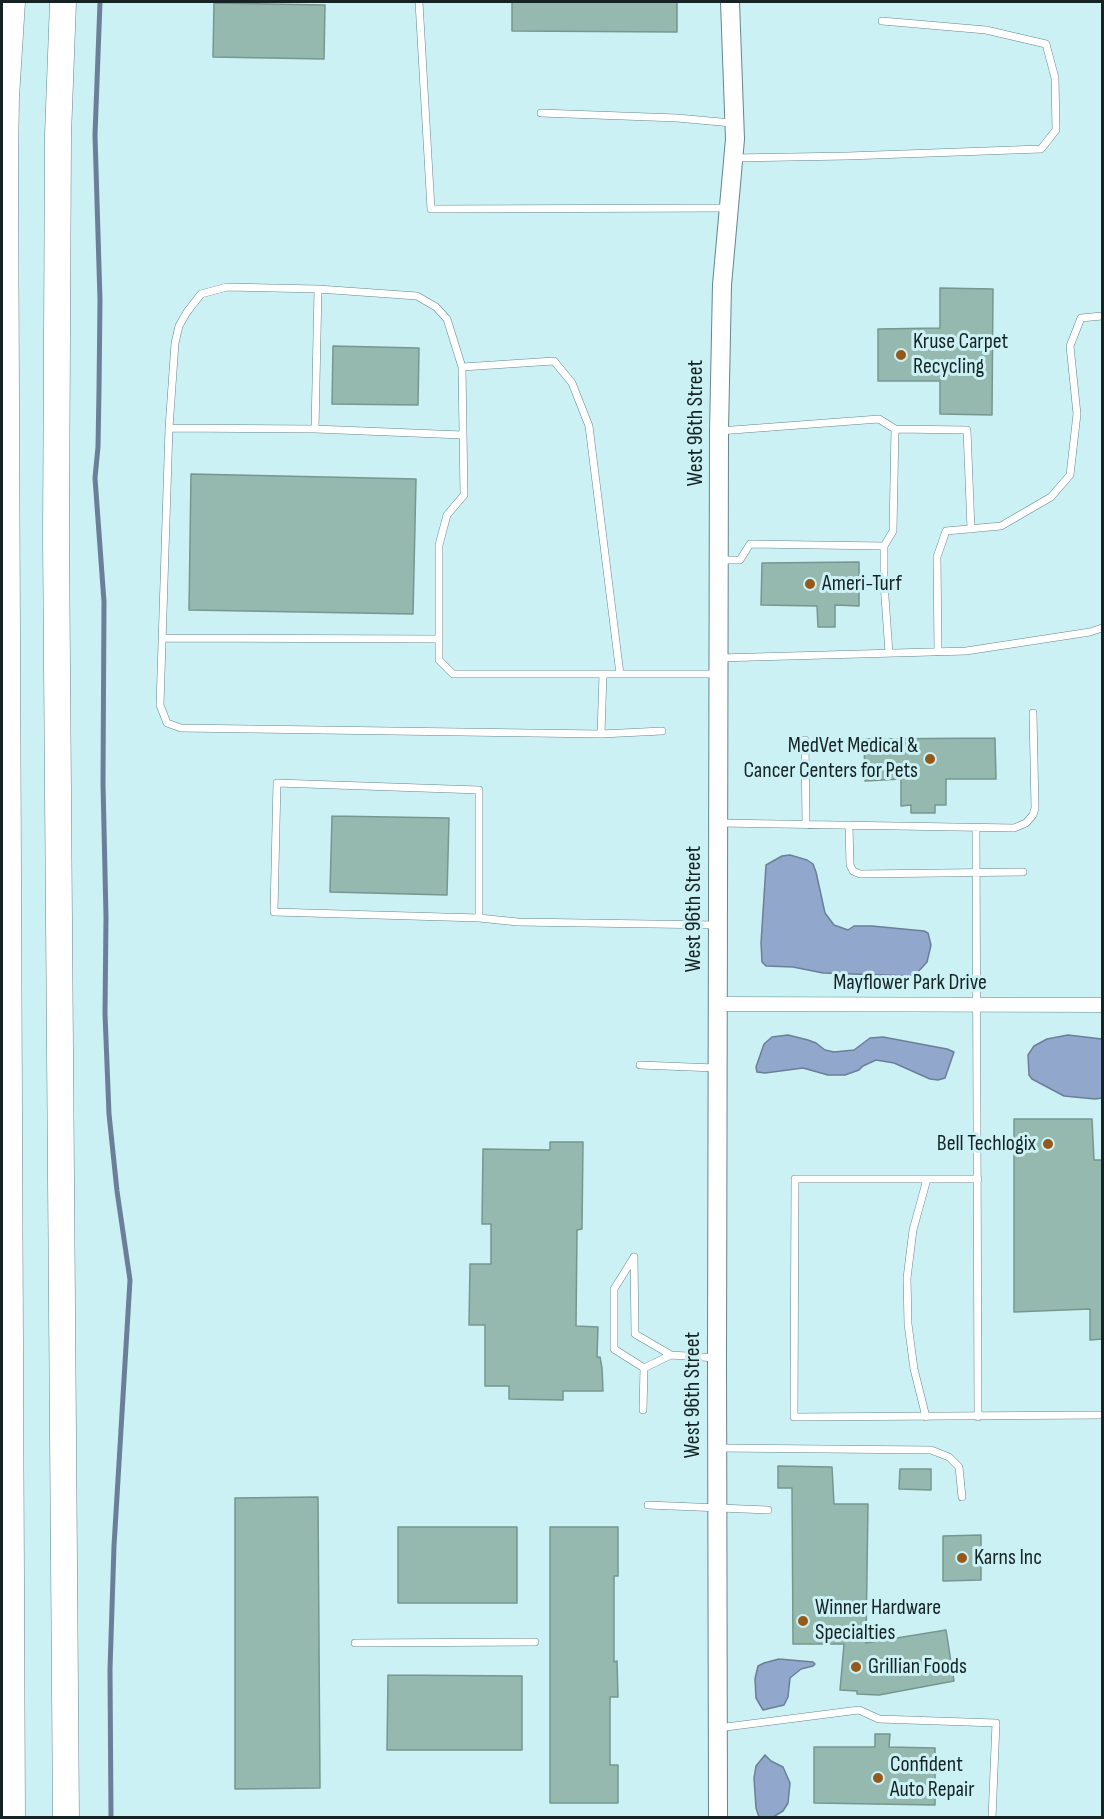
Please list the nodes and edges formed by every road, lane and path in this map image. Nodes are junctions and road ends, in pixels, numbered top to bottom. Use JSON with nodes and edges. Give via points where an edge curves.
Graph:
{"nodes":[{"id":1,"x":12,"y":2,"type":"edge"},
{"id":2,"x":63,"y":2,"type":"edge"},
{"id":3,"x":420,"y":2,"type":"edge"},
{"id":4,"x":730,"y":2,"type":"edge"},
{"id":5,"x":882,"y":21,"type":"dead end"},
{"id":6,"x":541,"y":113,"type":"dead end"},
{"id":7,"x":735,"y":123,"type":"junction"},
{"id":8,"x":734,"y":158,"type":"junction"},
{"id":9,"x":730,"y":208,"type":"junction"},
{"id":10,"x":318,"y":289,"type":"junction"},
{"id":11,"x":1102,"y":315,"type":"edge"},
{"id":12,"x":462,"y":367,"type":"junction"},
{"id":13,"x":169,"y":428,"type":"junction"},
{"id":14,"x":315,"y":429,"type":"junction"},
{"id":15,"x":894,"y":429,"type":"junction"},
{"id":16,"x":719,"y":430,"type":"junction"},
{"id":17,"x":462,"y":435,"type":"junction"},
{"id":18,"x":971,"y":529,"type":"junction"},
{"id":19,"x":884,"y":546,"type":"junction"},
{"id":20,"x":719,"y":560,"type":"junction"},
{"id":21,"x":1102,"y":628,"type":"edge"},
{"id":22,"x":162,"y":638,"type":"junction"},
{"id":23,"x":439,"y":639,"type":"junction"},
{"id":24,"x":938,"y":652,"type":"junction"},
{"id":25,"x":889,"y":653,"type":"junction"},
{"id":26,"x":719,"y":666,"type":"junction"},
{"id":27,"x":603,"y":674,"type":"junction"},
{"id":28,"x":620,"y":674,"type":"junction"},
{"id":29,"x":1033,"y":713,"type":"dead end"},
{"id":30,"x":662,"y":731,"type":"dead end"},
{"id":31,"x":601,"y":734,"type":"junction"},
{"id":32,"x":806,"y":740,"type":"dead end"},
{"id":33,"x":718,"y":823,"type":"junction"},
{"id":34,"x":806,"y":825,"type":"junction"},
{"id":35,"x":849,"y":825,"type":"junction"},
{"id":36,"x":976,"y":828,"type":"junction"},
{"id":37,"x":1023,"y":872,"type":"dead end"},
{"id":38,"x":976,"y":873,"type":"junction"},
{"id":39,"x":479,"y":918,"type":"junction"},
{"id":40,"x":718,"y":925,"type":"junction"},
{"id":41,"x":718,"y":1004,"type":"junction"},
{"id":42,"x":978,"y":1005,"type":"junction"},
{"id":43,"x":1102,"y":1005,"type":"edge"},
{"id":44,"x":640,"y":1065,"type":"dead end"},
{"id":45,"x":718,"y":1068,"type":"junction"},
{"id":46,"x":927,"y":1179,"type":"junction"},
{"id":47,"x":978,"y":1179,"type":"junction"},
{"id":48,"x":671,"y":1354,"type":"junction"},
{"id":49,"x":717,"y":1358,"type":"junction"},
{"id":50,"x":644,"y":1368,"type":"junction"},
{"id":51,"x":9,"y":1376,"type":"junction"},
{"id":52,"x":643,"y":1410,"type":"dead end"},
{"id":53,"x":1102,"y":1415,"type":"edge"},
{"id":54,"x":926,"y":1417,"type":"junction"},
{"id":55,"x":978,"y":1417,"type":"junction"},
{"id":56,"x":717,"y":1448,"type":"junction"},
{"id":57,"x":2,"y":1493,"type":"edge"},
{"id":58,"x":962,"y":1497,"type":"dead end"},
{"id":59,"x":65,"y":1501,"type":"junction"},
{"id":60,"x":648,"y":1505,"type":"dead end"},
{"id":61,"x":717,"y":1508,"type":"junction"},
{"id":62,"x":768,"y":1510,"type":"dead end"},
{"id":63,"x":535,"y":1642,"type":"dead end"},
{"id":64,"x":355,"y":1643,"type":"dead end"},
{"id":65,"x":718,"y":1728,"type":"junction"},
{"id":66,"x":12,"y":1818,"type":"edge"},
{"id":67,"x":66,"y":1818,"type":"edge"},
{"id":68,"x":83,"y":1818,"type":"edge"},
{"id":69,"x":718,"y":1818,"type":"edge"},
{"id":70,"x":992,"y":1818,"type":"edge"}],
"edges":[{"from":1,"to":51,"type":"highway","via":[[5,160]]},
{"from":2,"to":59,"type":"highway","via":[[58,135],[56,549]]},
{"from":3,"to":9,"type":"lane","via":[[431,209]]},
{"from":4,"to":7,"type":"street","name":"West 96th Street"},
{"from":5,"to":8,"type":"lane","via":[[986,30],[1046,44],[1055,78],[1056,130],[1041,149]]},
{"from":6,"to":7,"type":"lane"},
{"from":7,"to":8,"type":"street","name":"West 96th Street"},
{"from":8,"to":9,"type":"street","name":"West 96th Street"},
{"from":9,"to":16,"type":"street","name":"West 96th Street","via":[[722,285]]},
{"from":10,"to":12,"type":"lane","via":[[417,296],[447,319]]},
{"from":10,"to":13,"type":"lane","via":[[227,287],[201,294],[179,326]]},
{"from":10,"to":14,"type":"lane"},
{"from":11,"to":18,"type":"lane","via":[[1081,318],[1070,346],[1077,414],[1070,475],[1051,497],[1001,526]]},
{"from":12,"to":17,"type":"lane"},
{"from":12,"to":28,"type":"lane","via":[[554,361],[572,383],[589,426]]},
{"from":13,"to":14,"type":"lane"},
{"from":13,"to":22,"type":"lane"},
{"from":14,"to":17,"type":"lane"},
{"from":15,"to":16,"type":"lane","via":[[879,419]]},
{"from":15,"to":18,"type":"lane","via":[[967,430]]},
{"from":15,"to":19,"type":"lane","via":[[893,531]]},
{"from":16,"to":20,"type":"street","name":"West 96th Street"},
{"from":17,"to":23,"type":"lane","via":[[464,495],[447,515],[439,545]]},
{"from":18,"to":24,"type":"lane","via":[[946,531],[937,557]]},
{"from":19,"to":20,"type":"lane","via":[[750,544],[740,560]]},
{"from":19,"to":25,"type":"lane"},
{"from":20,"to":26,"type":"street","name":"West 96th Street"},
{"from":21,"to":24,"type":"lane","via":[[966,651]]},
{"from":22,"to":23,"type":"lane"},
{"from":22,"to":31,"type":"lane","via":[[160,705],[167,723],[181,728]]},
{"from":23,"to":27,"type":"lane","via":[[439,660],[453,674]]},
{"from":24,"to":25,"type":"lane"},
{"from":25,"to":26,"type":"lane"},
{"from":26,"to":28,"type":"lane"},
{"from":26,"to":33,"type":"street","name":"West 96th Street"},
{"from":27,"to":28,"type":"lane"},
{"from":27,"to":31,"type":"lane"},
{"from":29,"to":36,"type":"lane","via":[[1033,815],[1014,828]]},
{"from":30,"to":31,"type":"lane"},
{"from":32,"to":34,"type":"lane"},
{"from":33,"to":34,"type":"lane"},
{"from":33,"to":40,"type":"street","name":"West 96th Street"},
{"from":34,"to":35,"type":"lane"},
{"from":35,"to":36,"type":"lane"},
{"from":35,"to":38,"type":"lane","via":[[850,865],[860,874]]},
{"from":36,"to":38,"type":"lane"},
{"from":37,"to":38,"type":"lane"},
{"from":38,"to":42,"type":"lane"},
{"from":39,"to":39,"type":"lane","via":[[479,790],[277,783],[273,912]]},
{"from":39,"to":40,"type":"lane"},
{"from":40,"to":41,"type":"street","name":"West 96th Street"},
{"from":41,"to":42,"type":"street","name":"Mayflower Park Drive"},
{"from":41,"to":45,"type":"street","name":"West 96th Street"},
{"from":42,"to":43,"type":"street","name":"Mayflower Park Drive"},
{"from":42,"to":47,"type":"lane"},
{"from":44,"to":45,"type":"lane"},
{"from":45,"to":49,"type":"street","name":"West 96th Street"},
{"from":46,"to":47,"type":"lane"},
{"from":46,"to":54,"type":"lane","via":[[913,1230],[907,1278],[909,1335]]},
{"from":46,"to":54,"type":"lane","via":[[795,1179],[794,1417]]},
{"from":47,"to":55,"type":"lane"},
{"from":48,"to":49,"type":"lane"},
{"from":48,"to":50,"type":"lane"},
{"from":48,"to":50,"type":"lane","via":[[635,1334],[634,1257],[614,1288],[614,1349]]},
{"from":49,"to":56,"type":"street","name":"West 96th Street"},
{"from":50,"to":52,"type":"lane"},
{"from":51,"to":57,"type":"highway"},
{"from":51,"to":66,"type":"highway"},
{"from":53,"to":55,"type":"lane"},
{"from":54,"to":55,"type":"lane"},
{"from":56,"to":58,"type":"lane","via":[[931,1450],[949,1457],[959,1467]]},
{"from":56,"to":61,"type":"street","name":"West 96th Street"},
{"from":59,"to":67,"type":"highway"},
{"from":59,"to":68,"type":"highway"},
{"from":60,"to":61,"type":"lane"},
{"from":61,"to":62,"type":"lane"},
{"from":61,"to":65,"type":"street","name":"West 96th Street"},
{"from":63,"to":64,"type":"lane"},
{"from":65,"to":69,"type":"street","name":"West 96th Street"},
{"from":65,"to":70,"type":"lane","via":[[859,1710],[879,1719],[996,1723]]}]}
